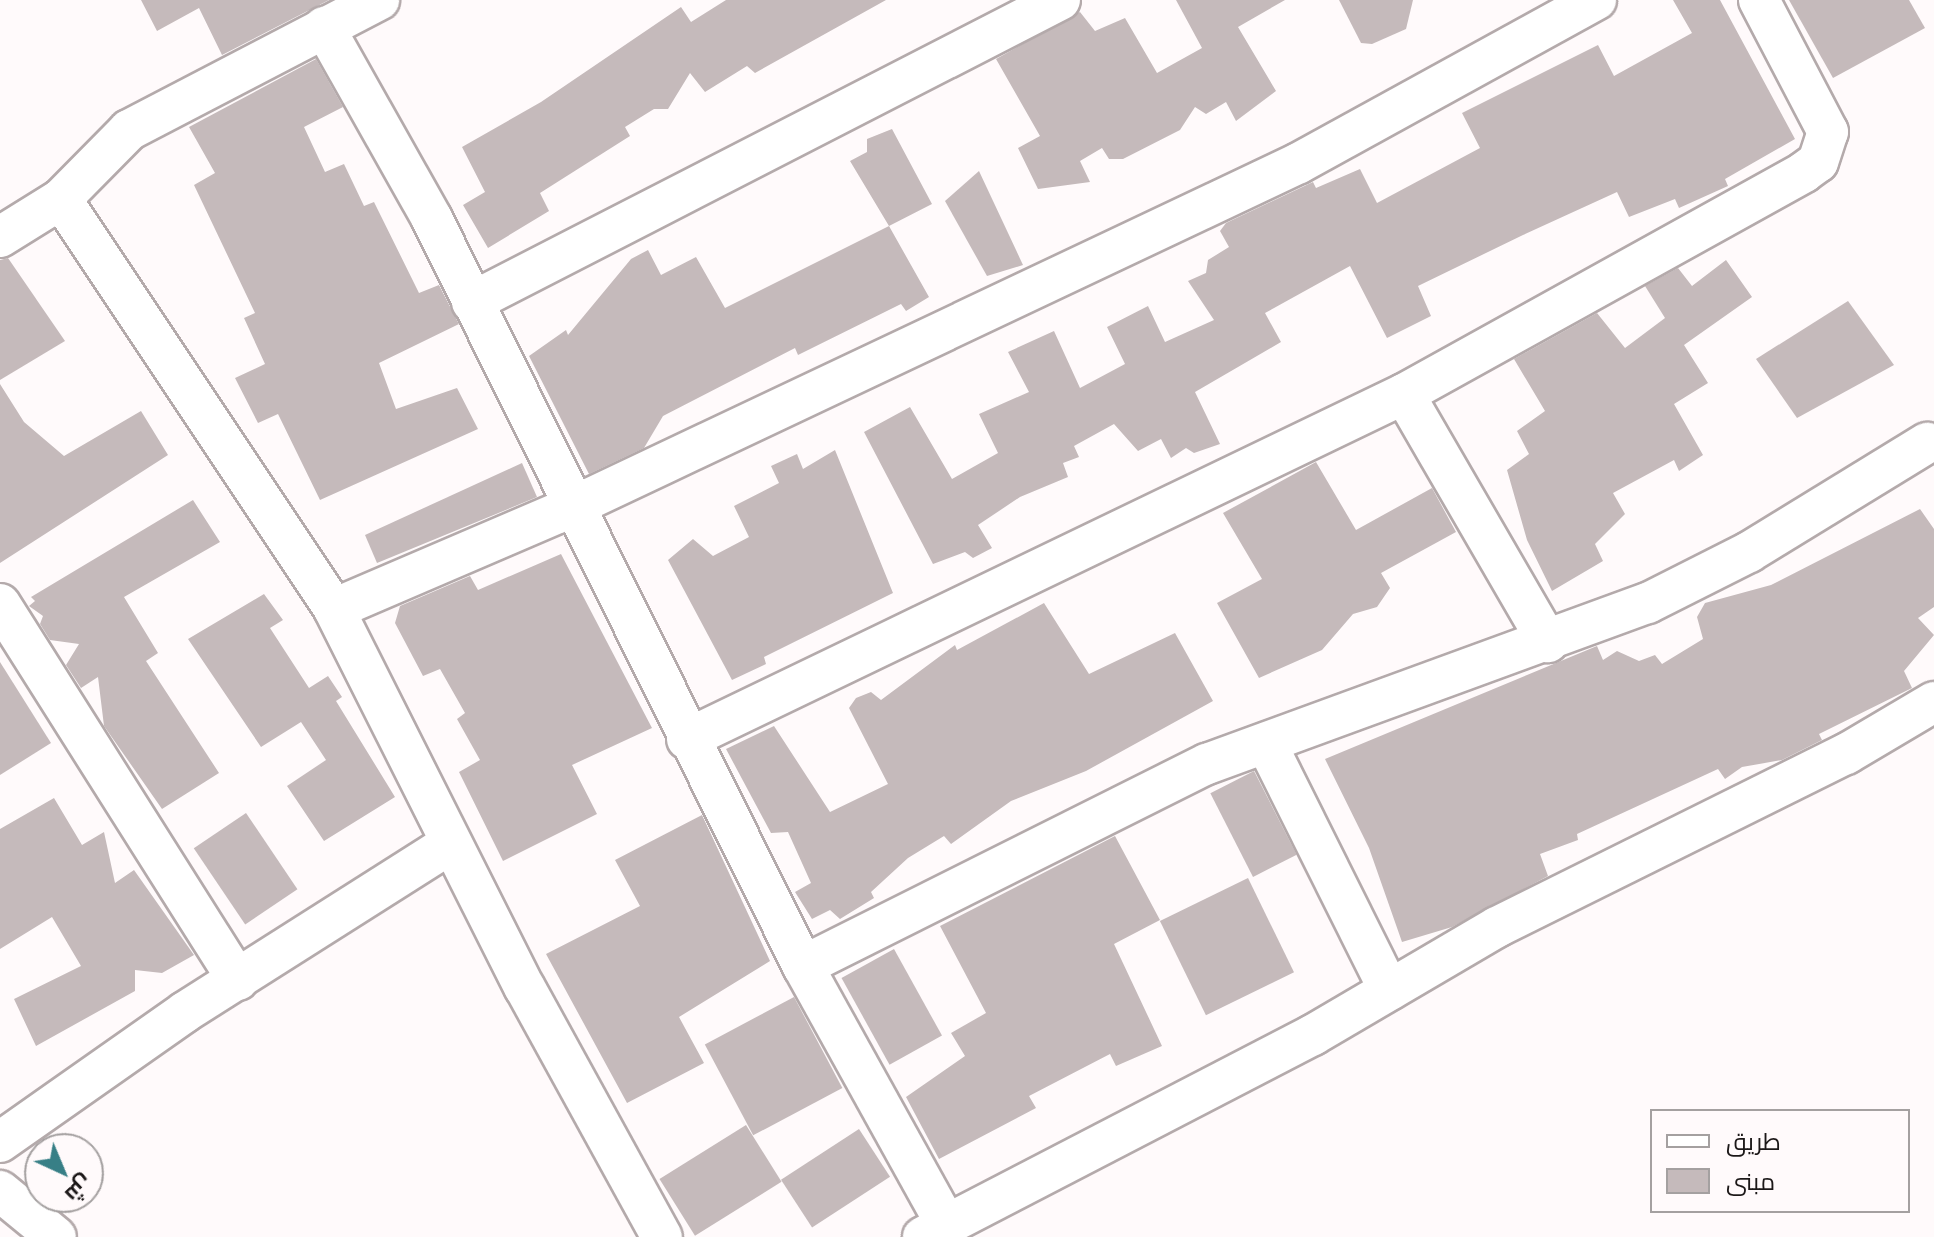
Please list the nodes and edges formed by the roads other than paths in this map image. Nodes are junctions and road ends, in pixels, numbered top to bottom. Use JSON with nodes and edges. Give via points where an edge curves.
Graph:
{"nodes":[{"id":1,"x":379,"y":0,"type":"edge"},
{"id":2,"x":1060,"y":0,"type":"edge"},
{"id":3,"x":1596,"y":0,"type":"edge"},
{"id":4,"x":1759,"y":0,"type":"edge"},
{"id":5,"x":324,"y":27,"type":"junction"},
{"id":6,"x":61,"y":199,"type":"junction"},
{"id":7,"x":0,"y":237,"type":"edge"},
{"id":8,"x":472,"y":302,"type":"junction"},
{"id":9,"x":1404,"y":394,"type":"junction"},
{"id":10,"x":1927,"y":443,"type":"dead end"},
{"id":11,"x":572,"y":507,"type":"junction"},
{"id":12,"x":0,"y":604,"type":"edge"},
{"id":13,"x":334,"y":609,"type":"junction"},
{"id":14,"x":1548,"y":642,"type":"junction"},
{"id":15,"x":1934,"y":702,"type":"edge"},
{"id":16,"x":687,"y":739,"type":"junction"},
{"id":17,"x":1266,"y":743,"type":"junction"},
{"id":18,"x":451,"y":843,"type":"junction"},
{"id":19,"x":803,"y":966,"type":"junction"},
{"id":20,"x":238,"y":980,"type":"junction"},
{"id":21,"x":1389,"y":990,"type":"junction"},
{"id":22,"x":6,"y":1125,"type":"edge"},
{"id":23,"x":0,"y":1191,"type":"edge"},
{"id":24,"x":935,"y":1230,"type":"edge"},
{"id":25,"x":56,"y":1237,"type":"edge"},
{"id":26,"x":662,"y":1237,"type":"edge"}],
"edges":[{"from":1,"to":5,"type":"street"},
{"from":2,"to":8,"type":"street"},
{"from":3,"to":11,"type":"street","via":[[1299,163]]},
{"from":4,"to":9,"type":"street","via":[[1824,116],[1828,132],[1818,162]]},
{"from":5,"to":6,"type":"street","via":[[129,130]]},
{"from":5,"to":8,"type":"street"},
{"from":6,"to":7,"type":"street"},
{"from":6,"to":13,"type":"street"},
{"from":8,"to":11,"type":"street"},
{"from":9,"to":14,"type":"street"},
{"from":9,"to":16,"type":"street"},
{"from":10,"to":14,"type":"street","via":[[1749,552],[1648,603]]},
{"from":11,"to":13,"type":"street"},
{"from":11,"to":16,"type":"street"},
{"from":12,"to":20,"type":"street"},
{"from":13,"to":18,"type":"street"},
{"from":14,"to":17,"type":"street"},
{"from":15,"to":21,"type":"street","via":[[1846,754],[1497,927]]},
{"from":16,"to":19,"type":"street"},
{"from":17,"to":19,"type":"street","via":[[1207,764]]},
{"from":17,"to":21,"type":"street"},
{"from":18,"to":20,"type":"street"},
{"from":18,"to":26,"type":"street"},
{"from":19,"to":24,"type":"street"},
{"from":20,"to":22,"type":"street"},
{"from":21,"to":24,"type":"street"},
{"from":23,"to":25,"type":"street"}]}
